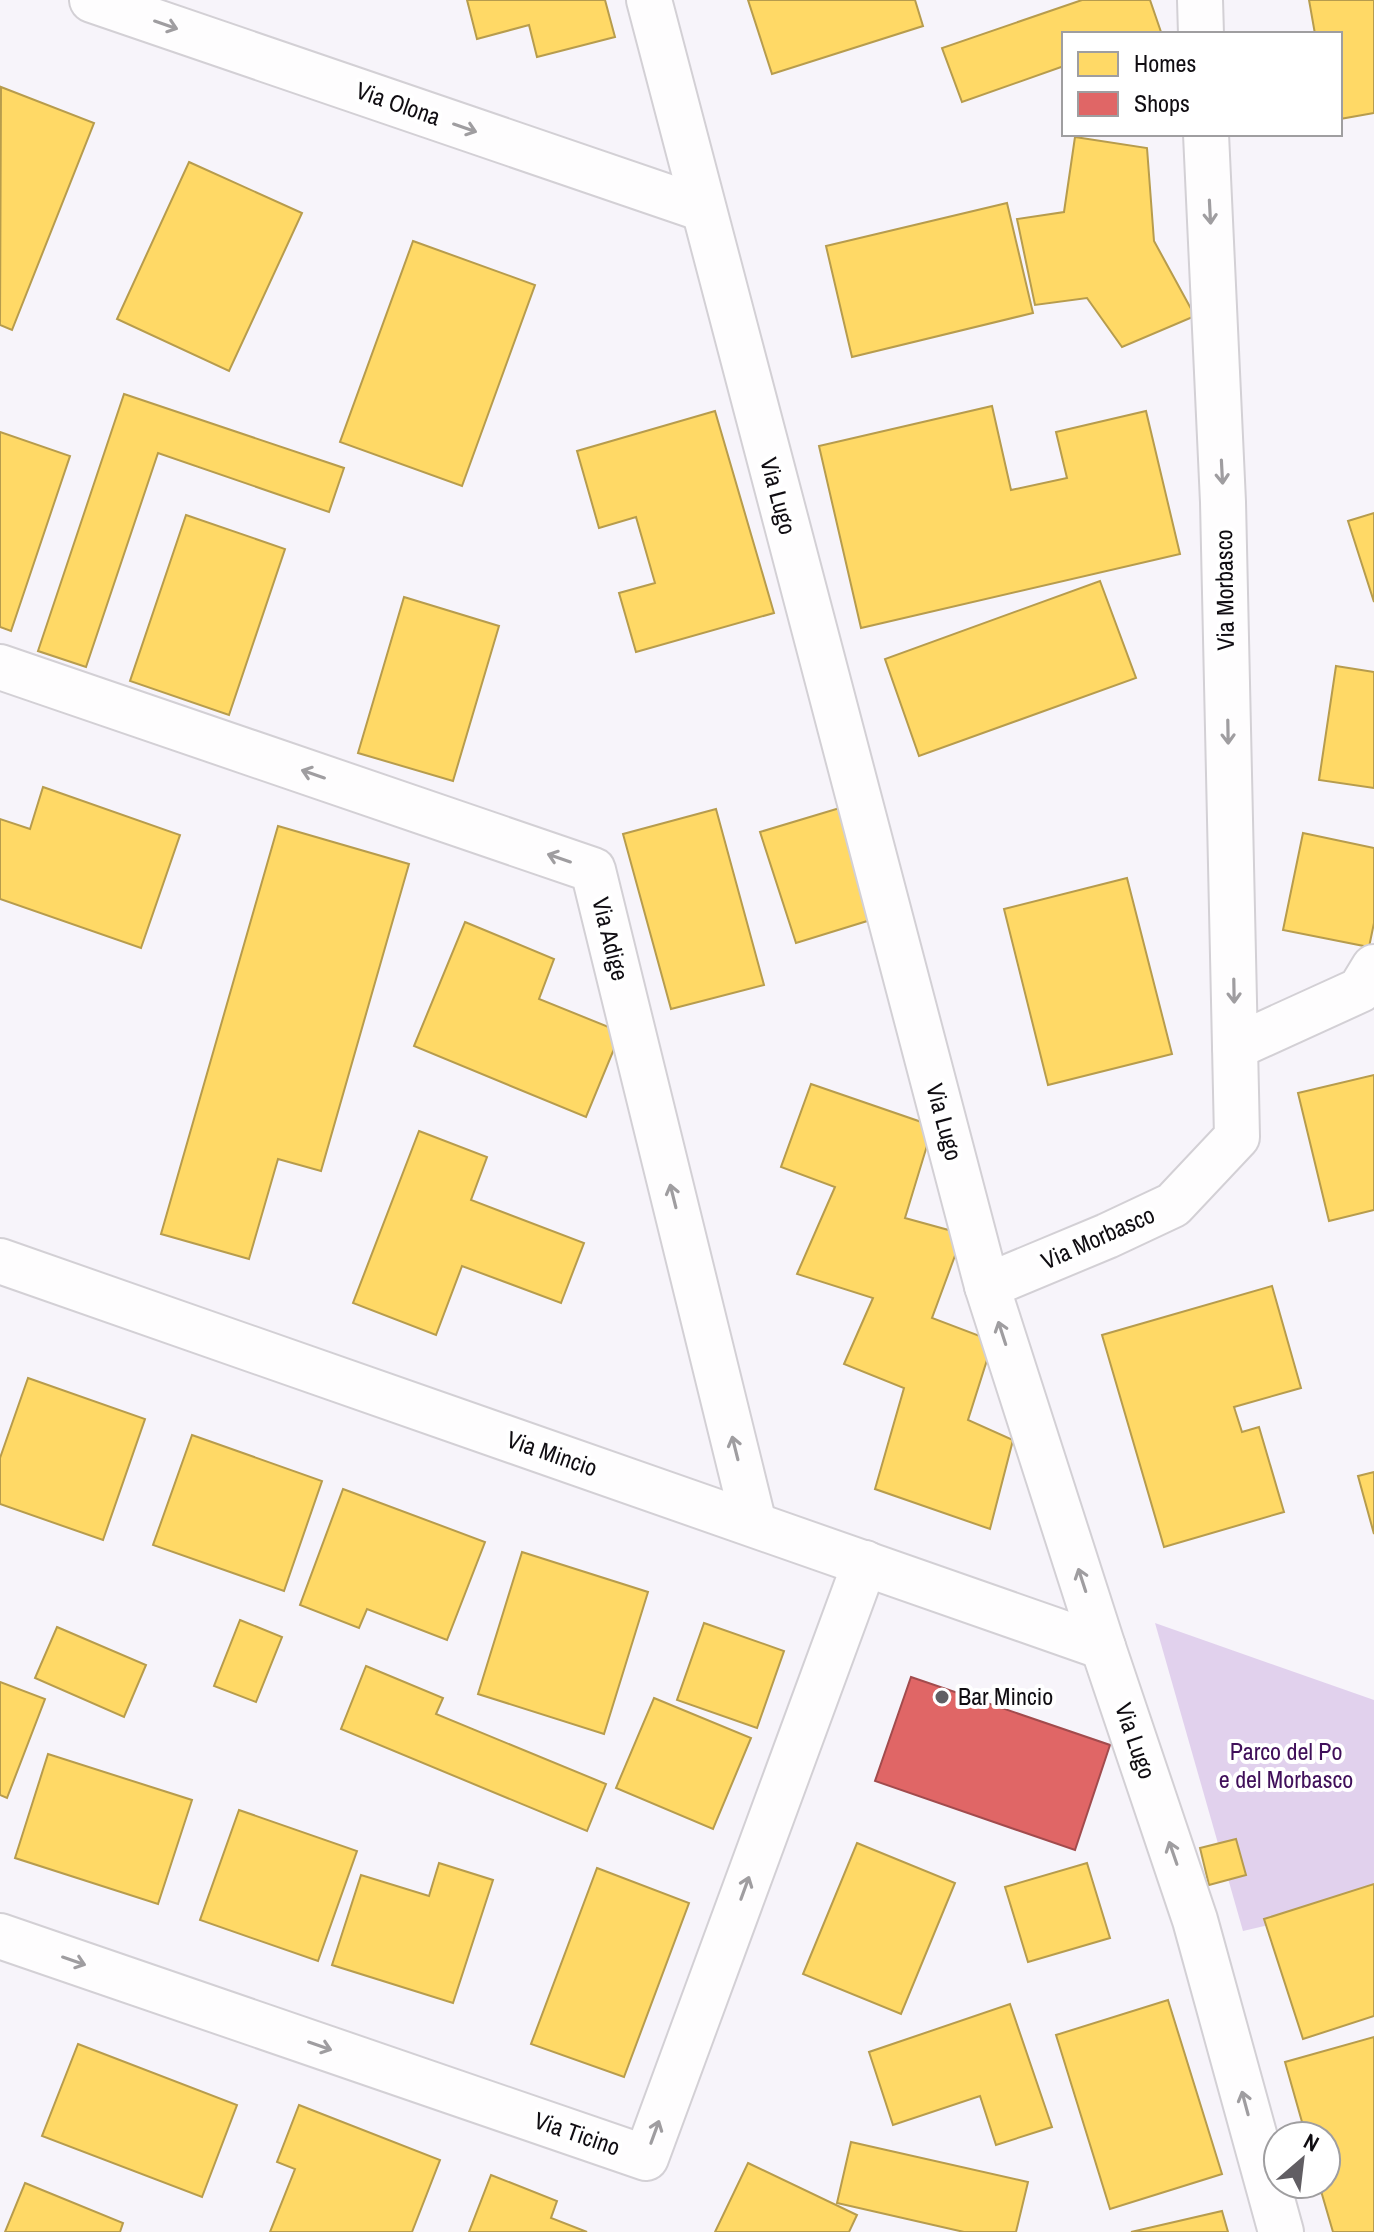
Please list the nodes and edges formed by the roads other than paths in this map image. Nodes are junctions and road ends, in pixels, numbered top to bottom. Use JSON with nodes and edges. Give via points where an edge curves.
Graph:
{"nodes":[{"id":1,"x":92,"y":0,"type":"edge"},
{"id":2,"x":649,"y":0,"type":"edge"},
{"id":3,"x":1200,"y":0,"type":"edge"},
{"id":4,"x":1201,"y":32,"type":"edge"},
{"id":5,"x":1206,"y":136,"type":"edge"},
{"id":6,"x":703,"y":209,"type":"junction"},
{"id":7,"x":0,"y":667,"type":"edge"},
{"id":8,"x":1374,"y":967,"type":"edge"},
{"id":9,"x":1235,"y":1047,"type":"junction"},
{"id":10,"x":0,"y":1261,"type":"edge"},
{"id":11,"x":987,"y":1286,"type":"junction"},
{"id":12,"x":754,"y":1524,"type":"junction"},
{"id":13,"x":865,"y":1563,"type":"junction"},
{"id":14,"x":1103,"y":1647,"type":"junction"},
{"id":15,"x":0,"y":1936,"type":"edge"},
{"id":16,"x":1281,"y":2232,"type":"edge"}],
"edges":[{"from":1,"to":6,"type":"street","name":"Via Olona","one_way":true},
{"from":2,"to":6,"type":"street","name":"Via Lugo"},
{"from":3,"to":4,"type":"street"},
{"from":5,"to":9,"type":"street","name":"Via Morbasco","one_way":true,"via":[[1223,502]]},
{"from":6,"to":11,"type":"street","name":"Via Lugo"},
{"from":12,"to":7,"type":"street","name":"Via Adige","one_way":true,"via":[[593,870]]},
{"from":8,"to":9,"type":"street","via":[[1360,990]]},
{"from":9,"to":11,"type":"street","name":"Via Morbasco","via":[[1237,1137],[1173,1205]]},
{"from":10,"to":12,"type":"street","name":"Via Mincio"},
{"from":14,"to":11,"type":"street","name":"Via Lugo","one_way":true},
{"from":12,"to":13,"type":"street","name":"Via Mincio"},
{"from":13,"to":14,"type":"street","name":"Via Mincio"},
{"from":15,"to":13,"type":"street","name":"Via Ticino","one_way":true,"via":[[646,2158]]},
{"from":16,"to":14,"type":"street","name":"Via Lugo","one_way":true,"via":[[1195,1920]]}]}
